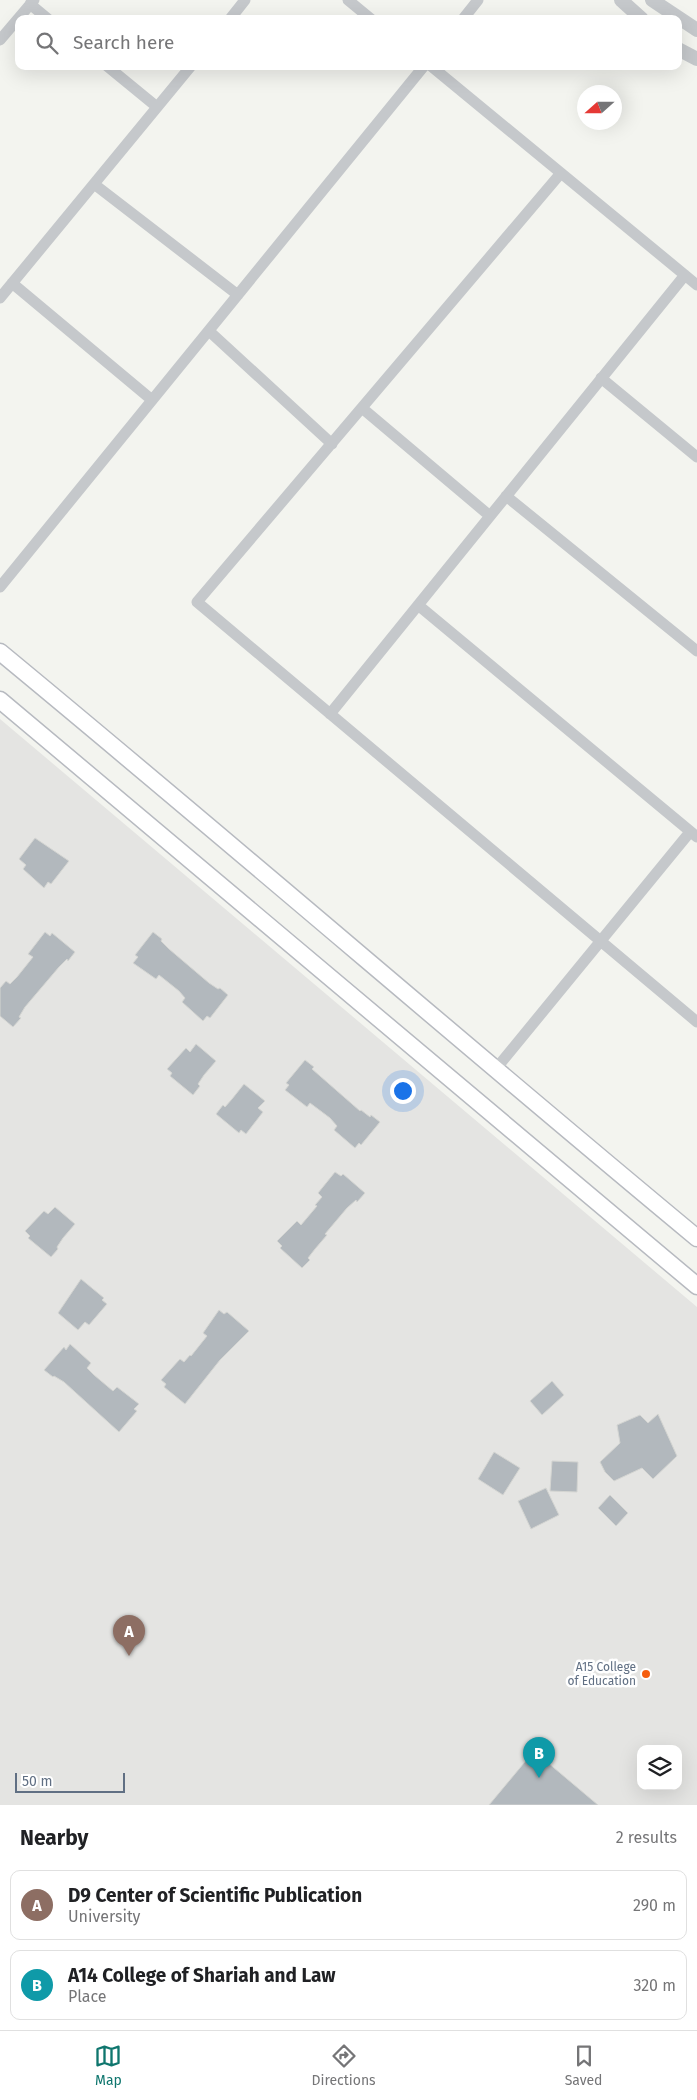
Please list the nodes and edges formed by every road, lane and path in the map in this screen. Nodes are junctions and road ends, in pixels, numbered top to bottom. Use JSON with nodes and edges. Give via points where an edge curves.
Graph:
{"nodes":[{"id":1,"x":245,"y":0,"type":"edge"},
{"id":2,"x":348,"y":0,"type":"edge"},
{"id":3,"x":478,"y":0,"type":"edge"},
{"id":4,"x":621,"y":0,"type":"edge"},
{"id":5,"x":652,"y":0,"type":"edge"},
{"id":6,"x":32,"y":2,"type":"edge"},
{"id":7,"x":21,"y":15,"type":"edge"},
{"id":8,"x":44,"y":15,"type":"edge"},
{"id":9,"x":233,"y":15,"type":"edge"},
{"id":10,"x":366,"y":15,"type":"edge"},
{"id":11,"x":466,"y":15,"type":"edge"},
{"id":12,"x":638,"y":15,"type":"edge"},
{"id":13,"x":674,"y":15,"type":"edge"},
{"id":14,"x":682,"y":20,"type":"edge"},
{"id":15,"x":15,"y":22,"type":"edge"},
{"id":16,"x":697,"y":30,"type":"edge"},
{"id":17,"x":0,"y":40,"type":"edge"},
{"id":18,"x":682,"y":51,"type":"edge"},
{"id":19,"x":697,"y":59,"type":"edge"},
{"id":20,"x":112,"y":70,"type":"edge"},
{"id":21,"x":187,"y":70,"type":"edge"},
{"id":22,"x":421,"y":70,"type":"edge"},
{"id":23,"x":436,"y":70,"type":"edge"},
{"id":24,"x":157,"y":107,"type":"junction"},
{"id":25,"x":561,"y":173,"type":"junction"},
{"id":26,"x":94,"y":184,"type":"junction"},
{"id":27,"x":685,"y":275,"type":"junction"},
{"id":28,"x":12,"y":283,"type":"junction"},
{"id":29,"x":697,"y":285,"type":"edge"},
{"id":30,"x":238,"y":295,"type":"junction"},
{"id":31,"x":0,"y":298,"type":"edge"},
{"id":32,"x":208,"y":331,"type":"junction"},
{"id":33,"x":602,"y":378,"type":"junction"},
{"id":34,"x":152,"y":400,"type":"junction"},
{"id":35,"x":362,"y":408,"type":"junction"},
{"id":36,"x":332,"y":444,"type":"junction"},
{"id":37,"x":697,"y":457,"type":"edge"},
{"id":38,"x":506,"y":496,"type":"junction"},
{"id":39,"x":490,"y":516,"type":"junction"},
{"id":40,"x":0,"y":587,"type":"edge"},
{"id":41,"x":418,"y":605,"type":"junction"},
{"id":42,"x":697,"y":651,"type":"edge"},
{"id":43,"x":0,"y":652,"type":"edge"},
{"id":44,"x":0,"y":700,"type":"edge"},
{"id":45,"x":330,"y":714,"type":"junction"},
{"id":46,"x":694,"y":834,"type":"edge"},
{"id":47,"x":601,"y":941,"type":"junction"},
{"id":48,"x":697,"y":1022,"type":"edge"},
{"id":49,"x":495,"y":1070,"type":"junction"},
{"id":50,"x":697,"y":1238,"type":"edge"},
{"id":51,"x":697,"y":1286,"type":"edge"}],
"edges":[{"from":1,"to":9,"type":"street"},
{"from":2,"to":10,"type":"street"},
{"from":3,"to":11,"type":"street"},
{"from":4,"to":12,"type":"street"},
{"from":5,"to":13,"type":"street"},
{"from":6,"to":7,"type":"street"},
{"from":6,"to":8,"type":"street"},
{"from":14,"to":16,"type":"street"},
{"from":15,"to":17,"type":"street"},
{"from":18,"to":19,"type":"street"},
{"from":20,"to":24,"type":"street"},
{"from":21,"to":24,"type":"street"},
{"from":22,"to":30,"type":"street"},
{"from":23,"to":25,"type":"street"},
{"from":24,"to":26,"type":"street"},
{"from":25,"to":27,"type":"street"},
{"from":25,"to":35,"type":"street"},
{"from":26,"to":28,"type":"street"},
{"from":26,"to":30,"type":"street"},
{"from":27,"to":29,"type":"street"},
{"from":27,"to":33,"type":"street"},
{"from":28,"to":31,"type":"street"},
{"from":28,"to":34,"type":"street"},
{"from":30,"to":32,"type":"street"},
{"from":32,"to":34,"type":"street"},
{"from":32,"to":36,"type":"street"},
{"from":33,"to":37,"type":"street"},
{"from":33,"to":38,"type":"street"},
{"from":34,"to":40,"type":"street"},
{"from":35,"to":36,"type":"street"},
{"from":35,"to":39,"type":"street"},
{"from":36,"to":45,"type":"street","via":[[197,602]]},
{"from":38,"to":39,"type":"street"},
{"from":38,"to":42,"type":"street"},
{"from":39,"to":41,"type":"street"},
{"from":41,"to":45,"type":"street"},
{"from":41,"to":46,"type":"street"},
{"from":43,"to":49,"type":"main road","via":[[165,788]]},
{"from":44,"to":51,"type":"main road"},
{"from":45,"to":47,"type":"street"},
{"from":46,"to":47,"type":"street"},
{"from":47,"to":48,"type":"street"},
{"from":47,"to":49,"type":"street"},
{"from":49,"to":50,"type":"main road"}]}
